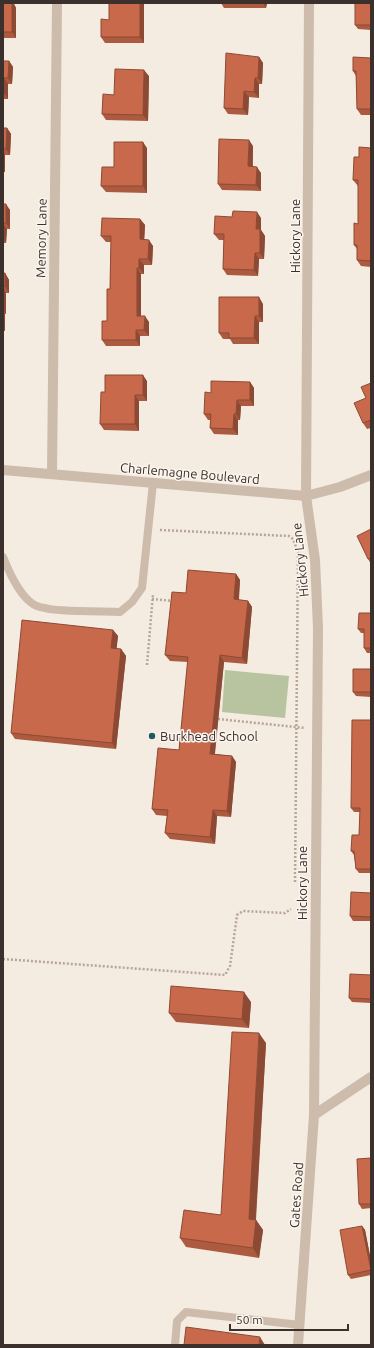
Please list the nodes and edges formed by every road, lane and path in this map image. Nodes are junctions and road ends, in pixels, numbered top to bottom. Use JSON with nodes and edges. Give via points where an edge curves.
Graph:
{"nodes":[{"id":1,"x":57,"y":3,"type":"edge"},
{"id":2,"x":309,"y":3,"type":"edge"},
{"id":3,"x":3,"y":470,"type":"edge"},
{"id":4,"x":52,"y":474,"type":"junction"},
{"id":5,"x":371,"y":475,"type":"edge"},
{"id":6,"x":153,"y":483,"type":"junction"},
{"id":7,"x":306,"y":496,"type":"junction"},
{"id":8,"x":160,"y":530,"type":"dead end"},
{"id":9,"x":3,"y":558,"type":"edge"},
{"id":10,"x":152,"y":599,"type":"dead end"},
{"id":11,"x":176,"y":601,"type":"edge"},
{"id":12,"x":218,"y":719,"type":"dead end"},
{"id":13,"x":297,"y":727,"type":"junction"},
{"id":14,"x":310,"y":728,"type":"dead end"},
{"id":15,"x":295,"y":882,"type":"dead end"},
{"id":16,"x":291,"y":910,"type":"dead end"},
{"id":17,"x":3,"y":959,"type":"edge"},
{"id":18,"x":371,"y":1077,"type":"edge"},
{"id":19,"x":314,"y":1115,"type":"junction"},
{"id":20,"x":300,"y":1325,"type":"junction"},
{"id":21,"x":175,"y":1345,"type":"edge"},
{"id":22,"x":298,"y":1345,"type":"edge"}],
"edges":[{"from":1,"to":4,"type":"street","name":"Memory Lane"},
{"from":2,"to":7,"type":"street","name":"Hickory Lane"},
{"from":3,"to":4,"type":"street","name":"Charlemagne Boulevard"},
{"from":4,"to":6,"type":"street","name":"Charlemagne Boulevard"},
{"from":5,"to":7,"type":"street","name":"Charlemagne Boulevard"},
{"from":6,"to":7,"type":"street","name":"Charlemagne Boulevard"},
{"from":6,"to":9,"type":"lane","via":[[142,588],[132,602],[120,612],[34,605],[23,595]]},
{"from":7,"to":19,"type":"street","name":"Hickory Lane","via":[[315,560],[318,628]]},
{"from":8,"to":13,"type":"path","via":[[289,536],[293,539],[298,552]]},
{"from":10,"to":11,"type":"path"},
{"from":12,"to":13,"type":"path"},
{"from":13,"to":14,"type":"path"},
{"from":13,"to":15,"type":"path"},
{"from":16,"to":17,"type":"path","via":[[285,913],[242,912],[237,915],[230,966],[225,975]]},
{"from":18,"to":19,"type":"street"},
{"from":19,"to":20,"type":"street","name":"Gates Road"},
{"from":20,"to":21,"type":"lane","via":[[186,1312],[177,1321]]},
{"from":20,"to":22,"type":"street","name":"Gates Road"}]}
